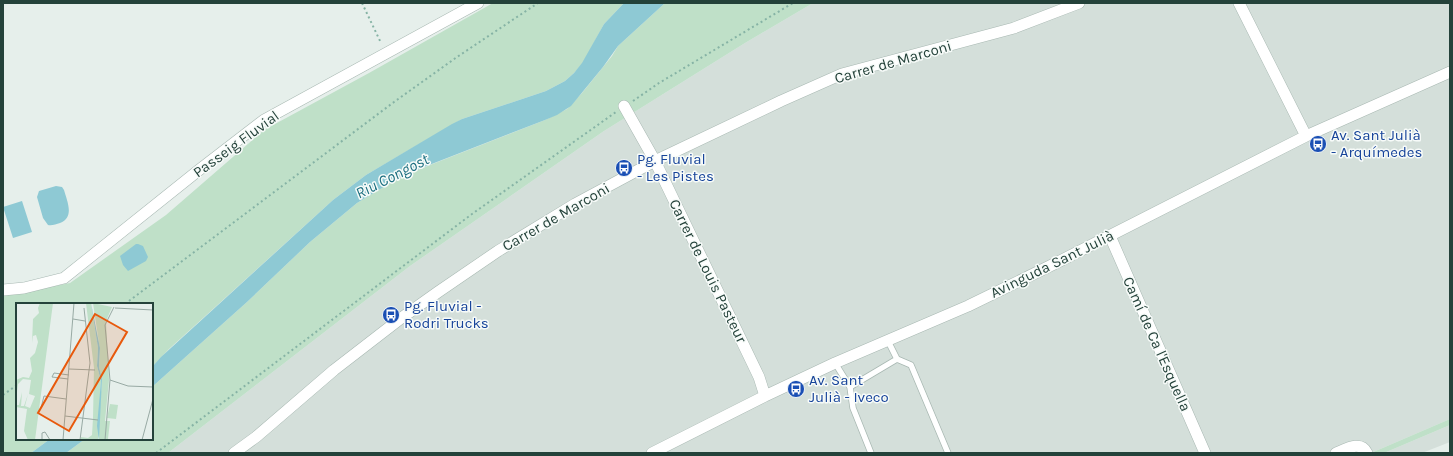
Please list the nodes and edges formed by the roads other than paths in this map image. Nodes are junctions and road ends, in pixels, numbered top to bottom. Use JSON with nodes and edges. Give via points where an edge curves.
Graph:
{"nodes":[{"id":1,"x":478,"y":3,"type":"edge"},
{"id":2,"x":1079,"y":3,"type":"edge"},
{"id":3,"x":1239,"y":3,"type":"edge"},
{"id":4,"x":1450,"y":72,"type":"edge"},
{"id":5,"x":624,"y":106,"type":"road end"},
{"id":6,"x":1306,"y":136,"type":"junction"},
{"id":7,"x":655,"y":161,"type":"junction"},
{"id":8,"x":1110,"y":236,"type":"junction"},
{"id":9,"x":3,"y":290,"type":"edge"},
{"id":10,"x":887,"y":339,"type":"junction"},
{"id":11,"x":897,"y":359,"type":"junction"},
{"id":12,"x":835,"y":363,"type":"junction"},
{"id":13,"x":850,"y":387,"type":"junction"},
{"id":14,"x":765,"y":396,"type":"junction"},
{"id":15,"x":234,"y":453,"type":"edge"},
{"id":16,"x":652,"y":453,"type":"edge"},
{"id":17,"x":871,"y":453,"type":"edge"},
{"id":18,"x":948,"y":453,"type":"edge"},
{"id":19,"x":1204,"y":453,"type":"edge"},
{"id":20,"x":1336,"y":453,"type":"edge"},
{"id":21,"x":1367,"y":453,"type":"edge"}],
"edges":[{"from":1,"to":9,"type":"street","name":"Passeig Fluvial","via":[[264,120],[64,278],[24,288]]},
{"from":2,"to":7,"type":"street","name":"Carrer de Marconi","via":[[1014,28],[842,74]]},
{"from":3,"to":6,"type":"street"},
{"from":4,"to":6,"type":"street","name":"Avinguda Sant Julià"},
{"from":5,"to":7,"type":"street","name":"Carrer de Louis Pasteur"},
{"from":6,"to":8,"type":"street","name":"Avinguda Sant Julià"},
{"from":7,"to":14,"type":"street","name":"Carrer de Louis Pasteur","via":[[759,377]]},
{"from":7,"to":15,"type":"street","name":"Carrer de Marconi","via":[[536,227],[400,318]]},
{"from":8,"to":10,"type":"street","name":"Avinguda Sant Julià","via":[[968,306]]},
{"from":8,"to":19,"type":"street","name":"Camí de Ca l'Esquella"},
{"from":10,"to":11,"type":"lane"},
{"from":10,"to":12,"type":"street","name":"Avinguda Sant Julià"},
{"from":11,"to":13,"type":"lane"},
{"from":11,"to":18,"type":"lane","via":[[912,365]]},
{"from":12,"to":13,"type":"lane"},
{"from":12,"to":14,"type":"street","name":"Avinguda Sant Julià"},
{"from":13,"to":17,"type":"lane","via":[[852,408]]},
{"from":14,"to":16,"type":"street","name":"Avinguda Sant Julià"},
{"from":20,"to":21,"type":"street","via":[[1359,446]]}]}
